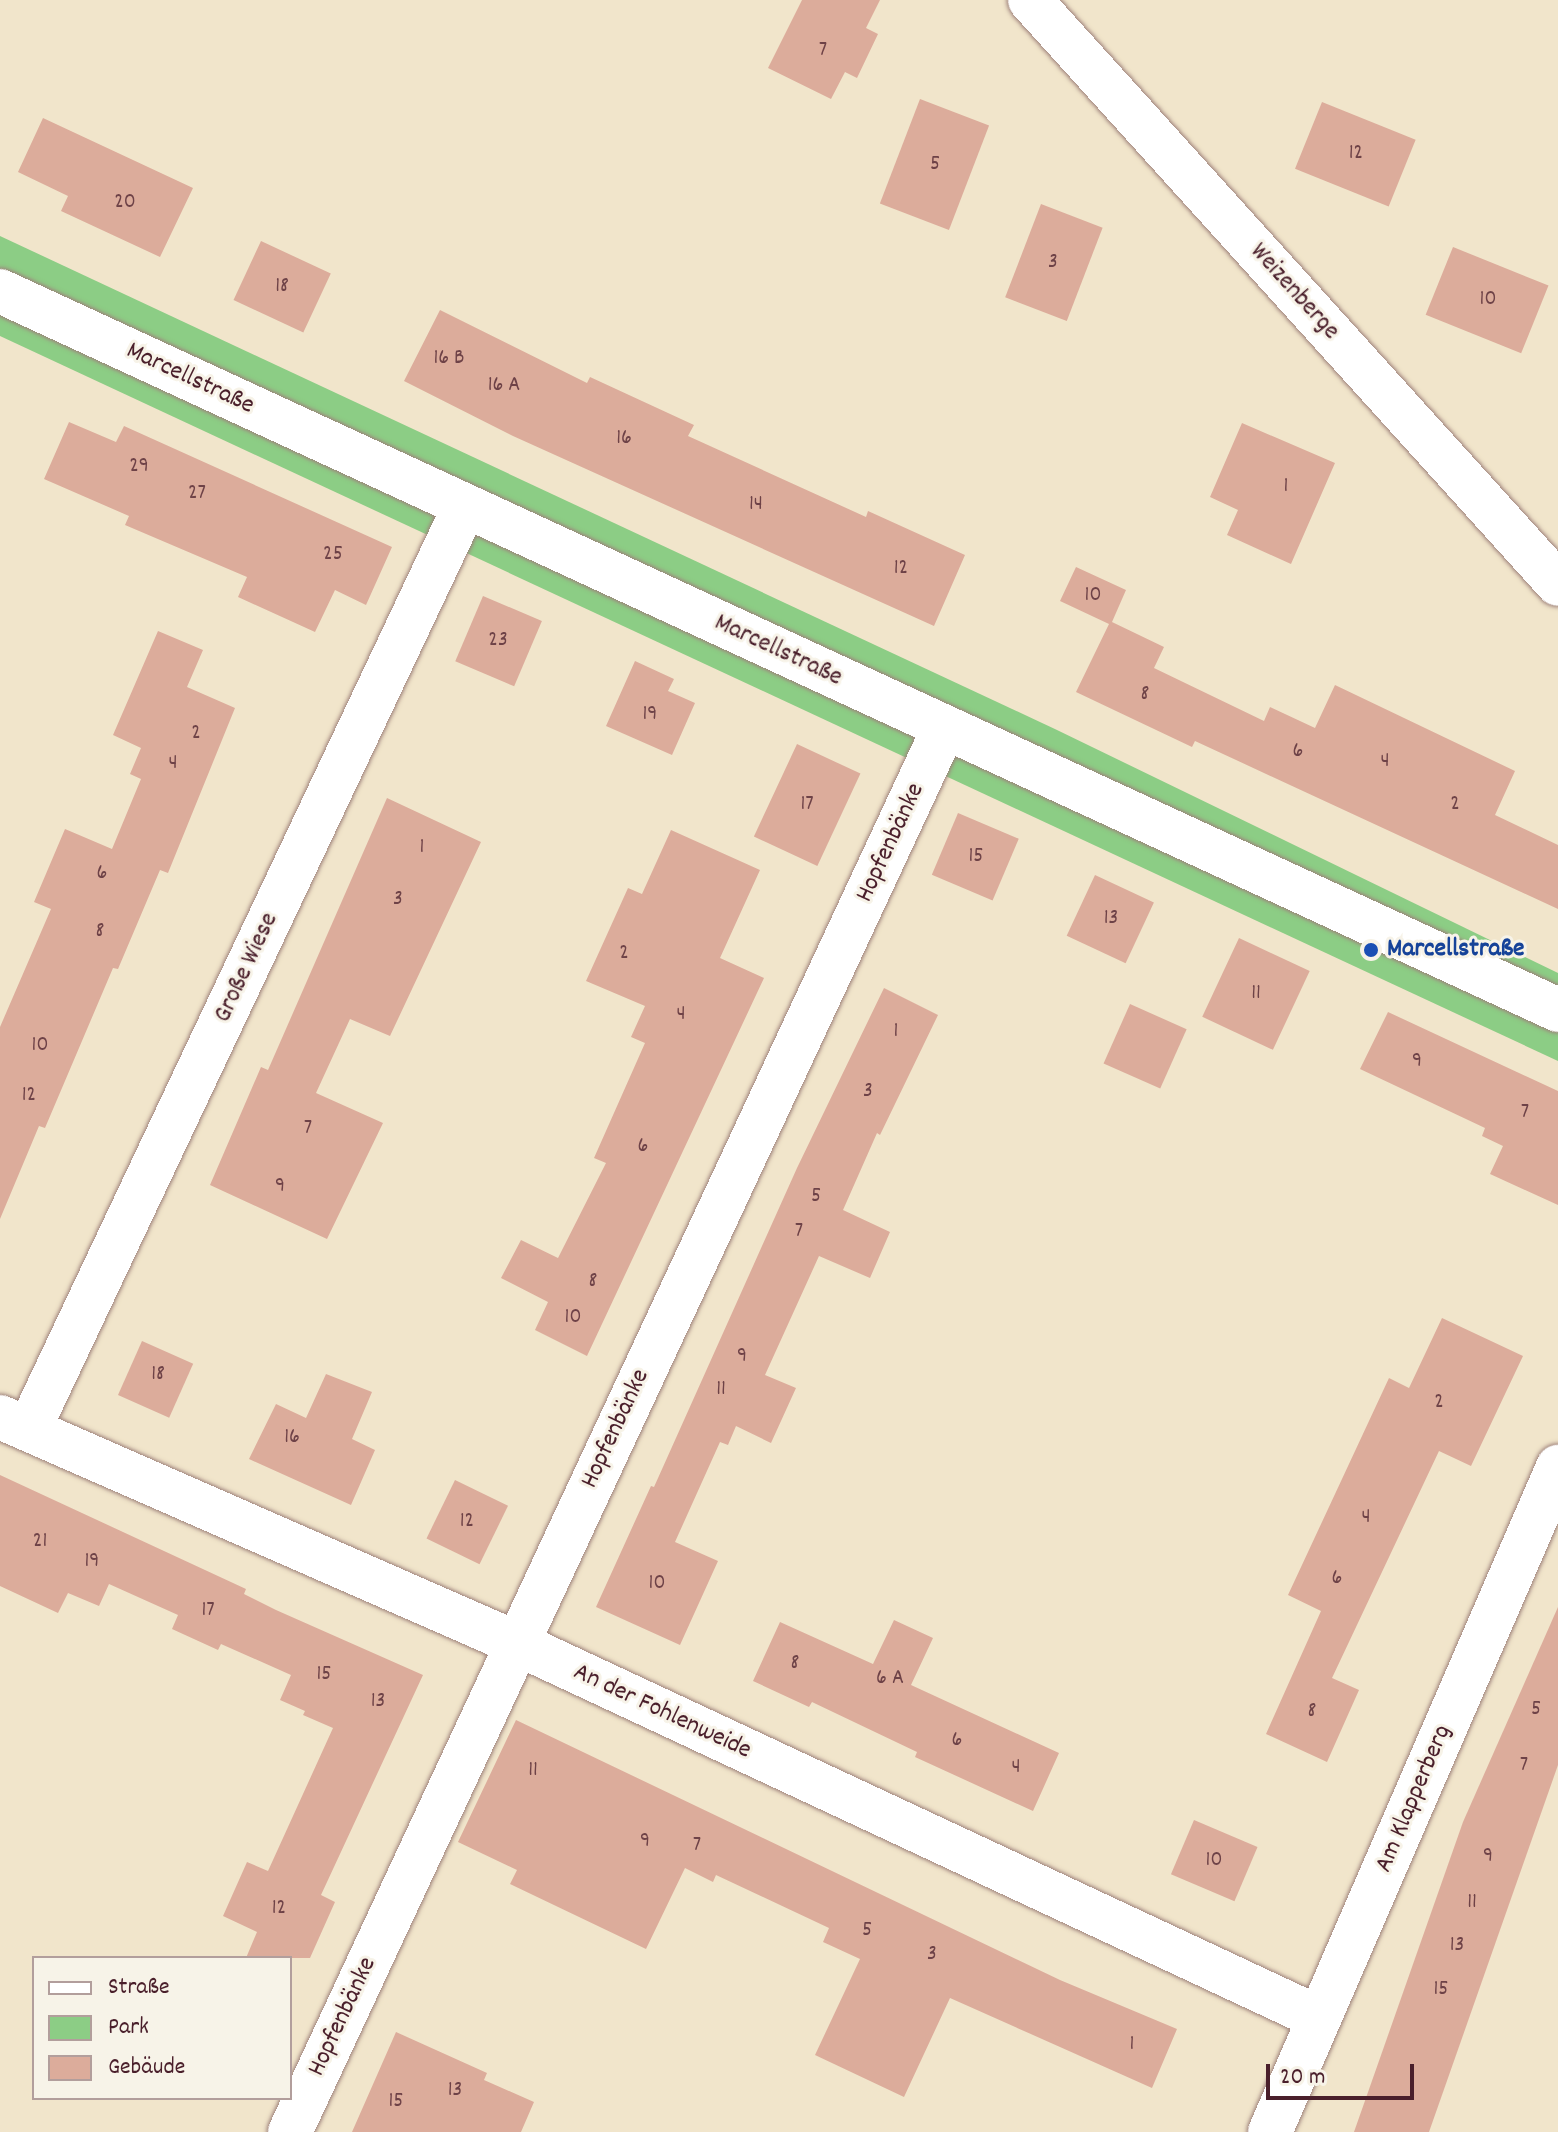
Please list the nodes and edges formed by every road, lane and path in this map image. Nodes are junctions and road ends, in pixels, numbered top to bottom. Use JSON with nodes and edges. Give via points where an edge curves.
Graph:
{"nodes":[{"id":1,"x":1030,"y":0,"type":"edge"},
{"id":2,"x":0,"y":291,"type":"edge"},
{"id":3,"x":465,"y":506,"type":"junction"},
{"id":4,"x":1558,"y":584,"type":"edge"},
{"id":5,"x":944,"y":728,"type":"junction"},
{"id":6,"x":1558,"y":1010,"type":"edge"},
{"id":7,"x":14,"y":1423,"type":"edge"},
{"id":8,"x":1558,"y":1467,"type":"edge"},
{"id":9,"x":516,"y":1643,"type":"junction"},
{"id":10,"x":1319,"y":2018,"type":"junction"},
{"id":11,"x":290,"y":2132,"type":"edge"},
{"id":12,"x":1270,"y":2132,"type":"edge"}],
"edges":[{"from":1,"to":4,"type":"street","name":"Weizenberge"},
{"from":2,"to":3,"type":"street","name":"Marcellstraße"},
{"from":3,"to":5,"type":"street","name":"Marcellstraße"},
{"from":3,"to":7,"type":"street","name":"Große Wiese"},
{"from":5,"to":6,"type":"street","name":"Marcellstraße"},
{"from":5,"to":9,"type":"street","name":"Hopfenbänke"},
{"from":7,"to":9,"type":"street","name":"An der Fohlenweide"},
{"from":8,"to":10,"type":"street","name":"Am Klapperberg"},
{"from":9,"to":10,"type":"street","name":"An der Fohlenweide"},
{"from":9,"to":11,"type":"street","name":"Hopfenbänke"},
{"from":10,"to":12,"type":"street","name":"Am Klapperberg"}]}
